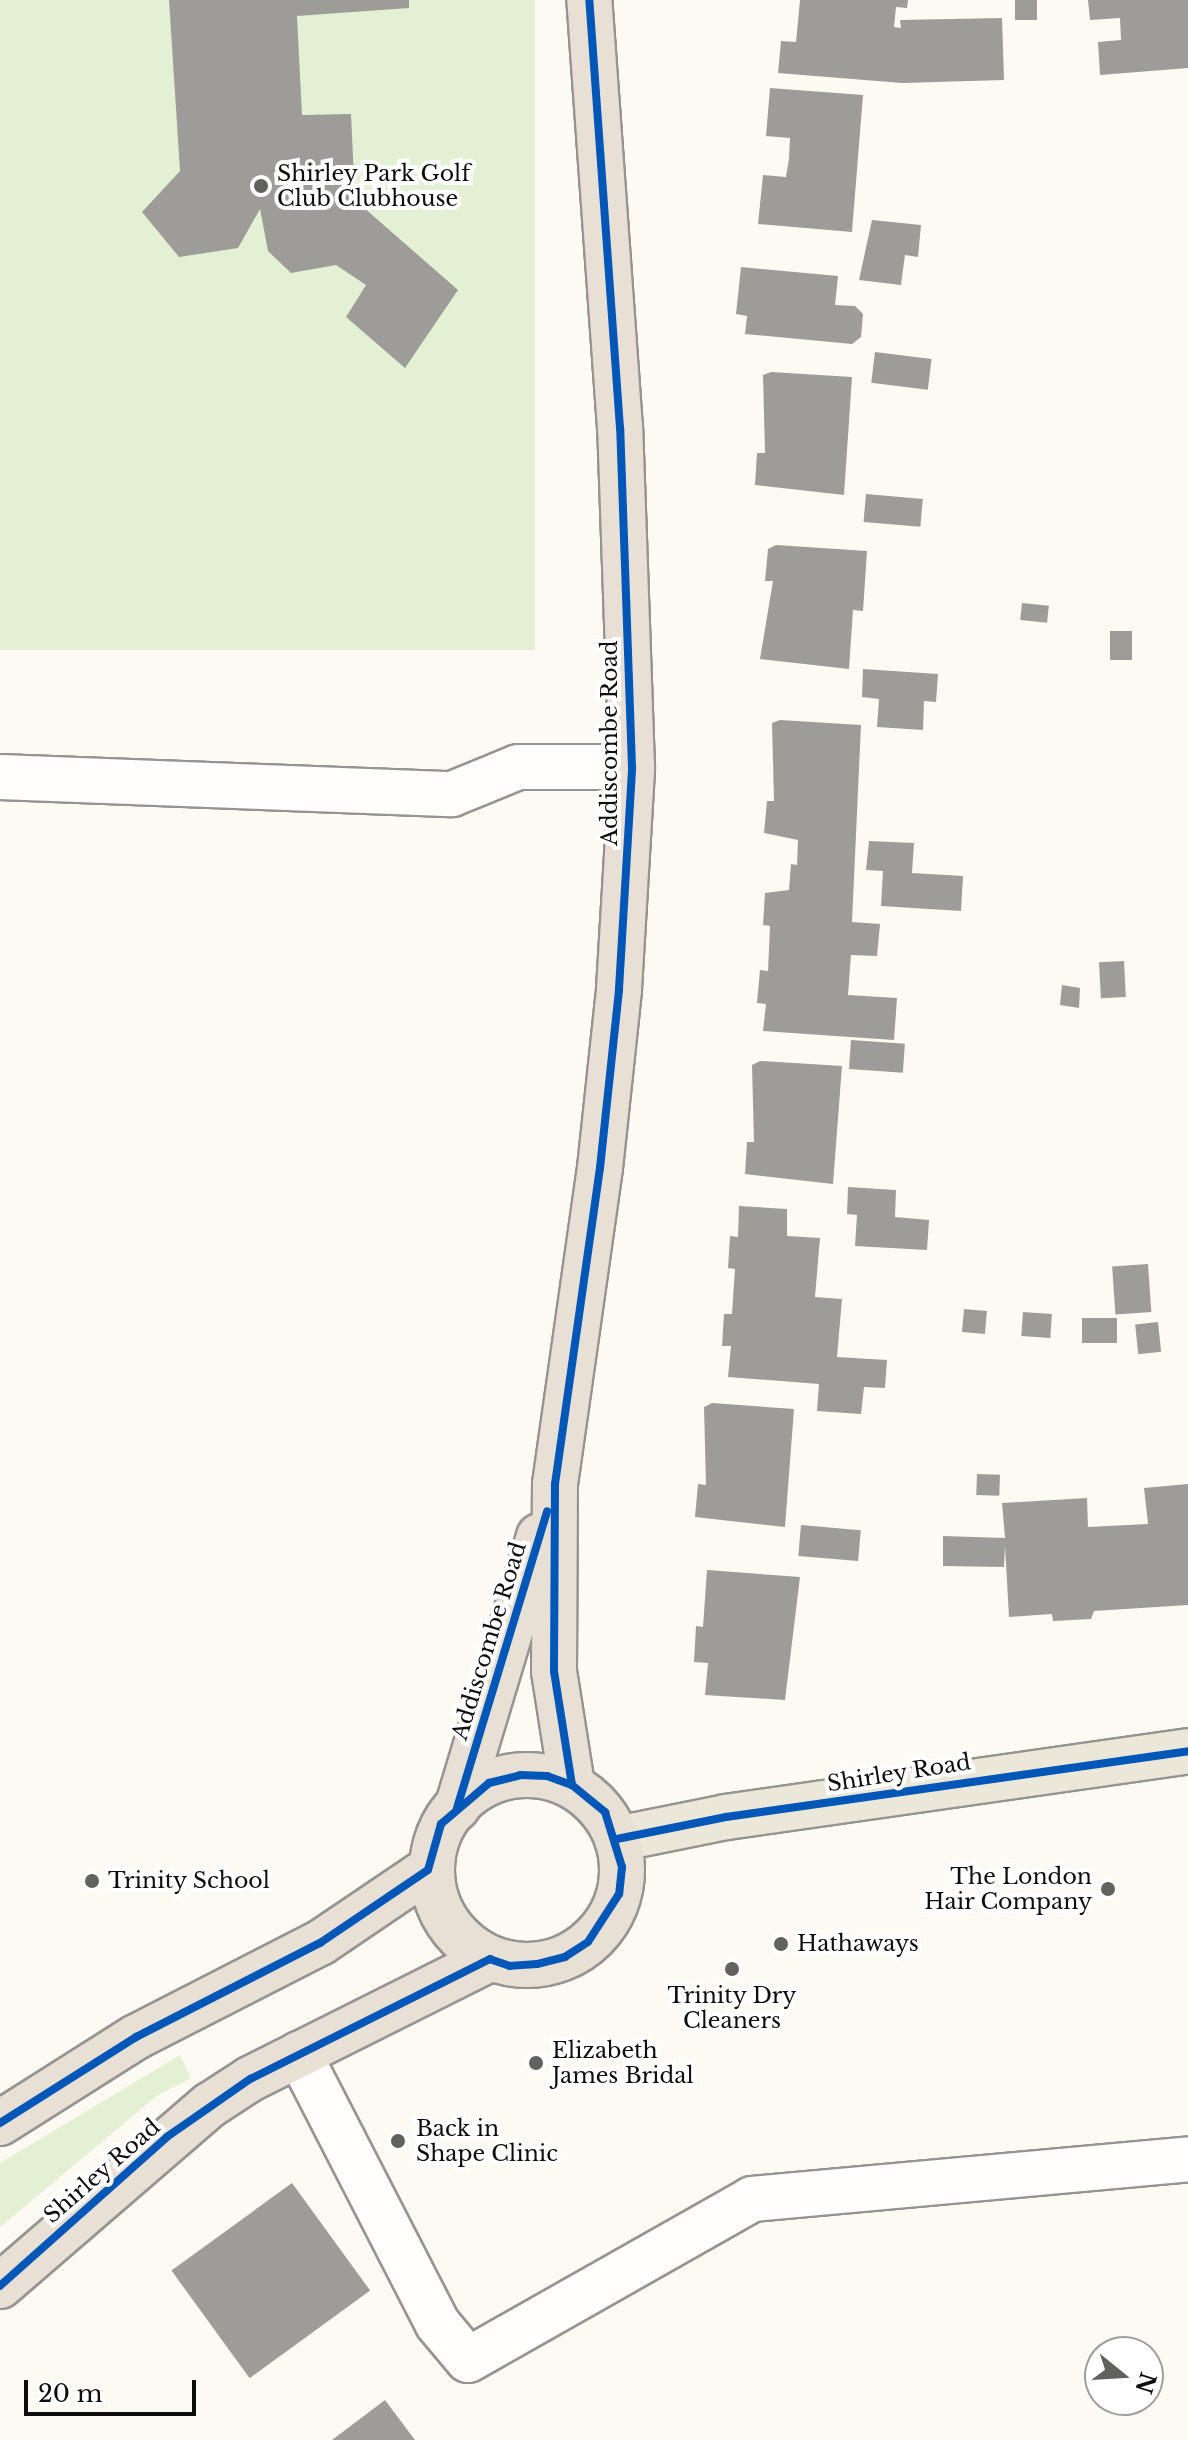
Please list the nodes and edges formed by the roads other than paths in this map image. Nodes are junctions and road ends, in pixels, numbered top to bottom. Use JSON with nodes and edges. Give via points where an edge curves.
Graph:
{"nodes":[{"id":1,"x":589,"y":0,"type":"edge"},
{"id":2,"x":632,"y":767,"type":"junction"},
{"id":3,"x":0,"y":777,"type":"edge"},
{"id":4,"x":555,"y":1484,"type":"junction"},
{"id":5,"x":1188,"y":1751,"type":"edge"},
{"id":6,"x":572,"y":1785,"type":"junction"},
{"id":7,"x":457,"y":1808,"type":"junction"},
{"id":8,"x":617,"y":1839,"type":"junction"},
{"id":9,"x":428,"y":1870,"type":"junction"},
{"id":10,"x":490,"y":1959,"type":"junction"},
{"id":11,"x":299,"y":2054,"type":"junction"},
{"id":12,"x":0,"y":2123,"type":"edge"},
{"id":13,"x":1188,"y":2159,"type":"edge"},
{"id":14,"x":0,"y":2286,"type":"edge"}],
"edges":[{"from":1,"to":2,"type":"highway","name":"Addiscombe Road","via":[[620,428]]},
{"from":2,"to":3,"type":"street","via":[[518,767],[452,794]]},
{"from":2,"to":4,"type":"highway","name":"Addiscombe Road","via":[[619,989],[600,1168]]},
{"from":4,"to":6,"type":"highway","name":"Addiscombe Road","via":[[554,1671]]},
{"from":4,"to":7,"type":"highway","name":"Addiscombe Road"},
{"from":5,"to":8,"type":"main road","name":"Shirley Road","via":[[726,1817]]},
{"from":6,"to":7,"type":"highway","via":[[520,1775],[489,1783]]},
{"from":6,"to":8,"type":"highway","via":[[605,1812]]},
{"from":7,"to":9,"type":"highway","via":[[441,1824]]},
{"from":8,"to":10,"type":"highway","via":[[619,1894],[588,1942],[565,1957],[537,1964],[510,1966]]},
{"from":9,"to":10,"type":"highway","via":[[457,1932]]},
{"from":9,"to":12,"type":"highway","via":[[320,1943],[136,2037]]},
{"from":10,"to":11,"type":"highway","name":"Shirley Road"},
{"from":11,"to":13,"type":"street","via":[[437,2323],[468,2360],[752,2199]]},
{"from":11,"to":14,"type":"highway","name":"Shirley Road","via":[[237,2088],[167,2137]]}]}
